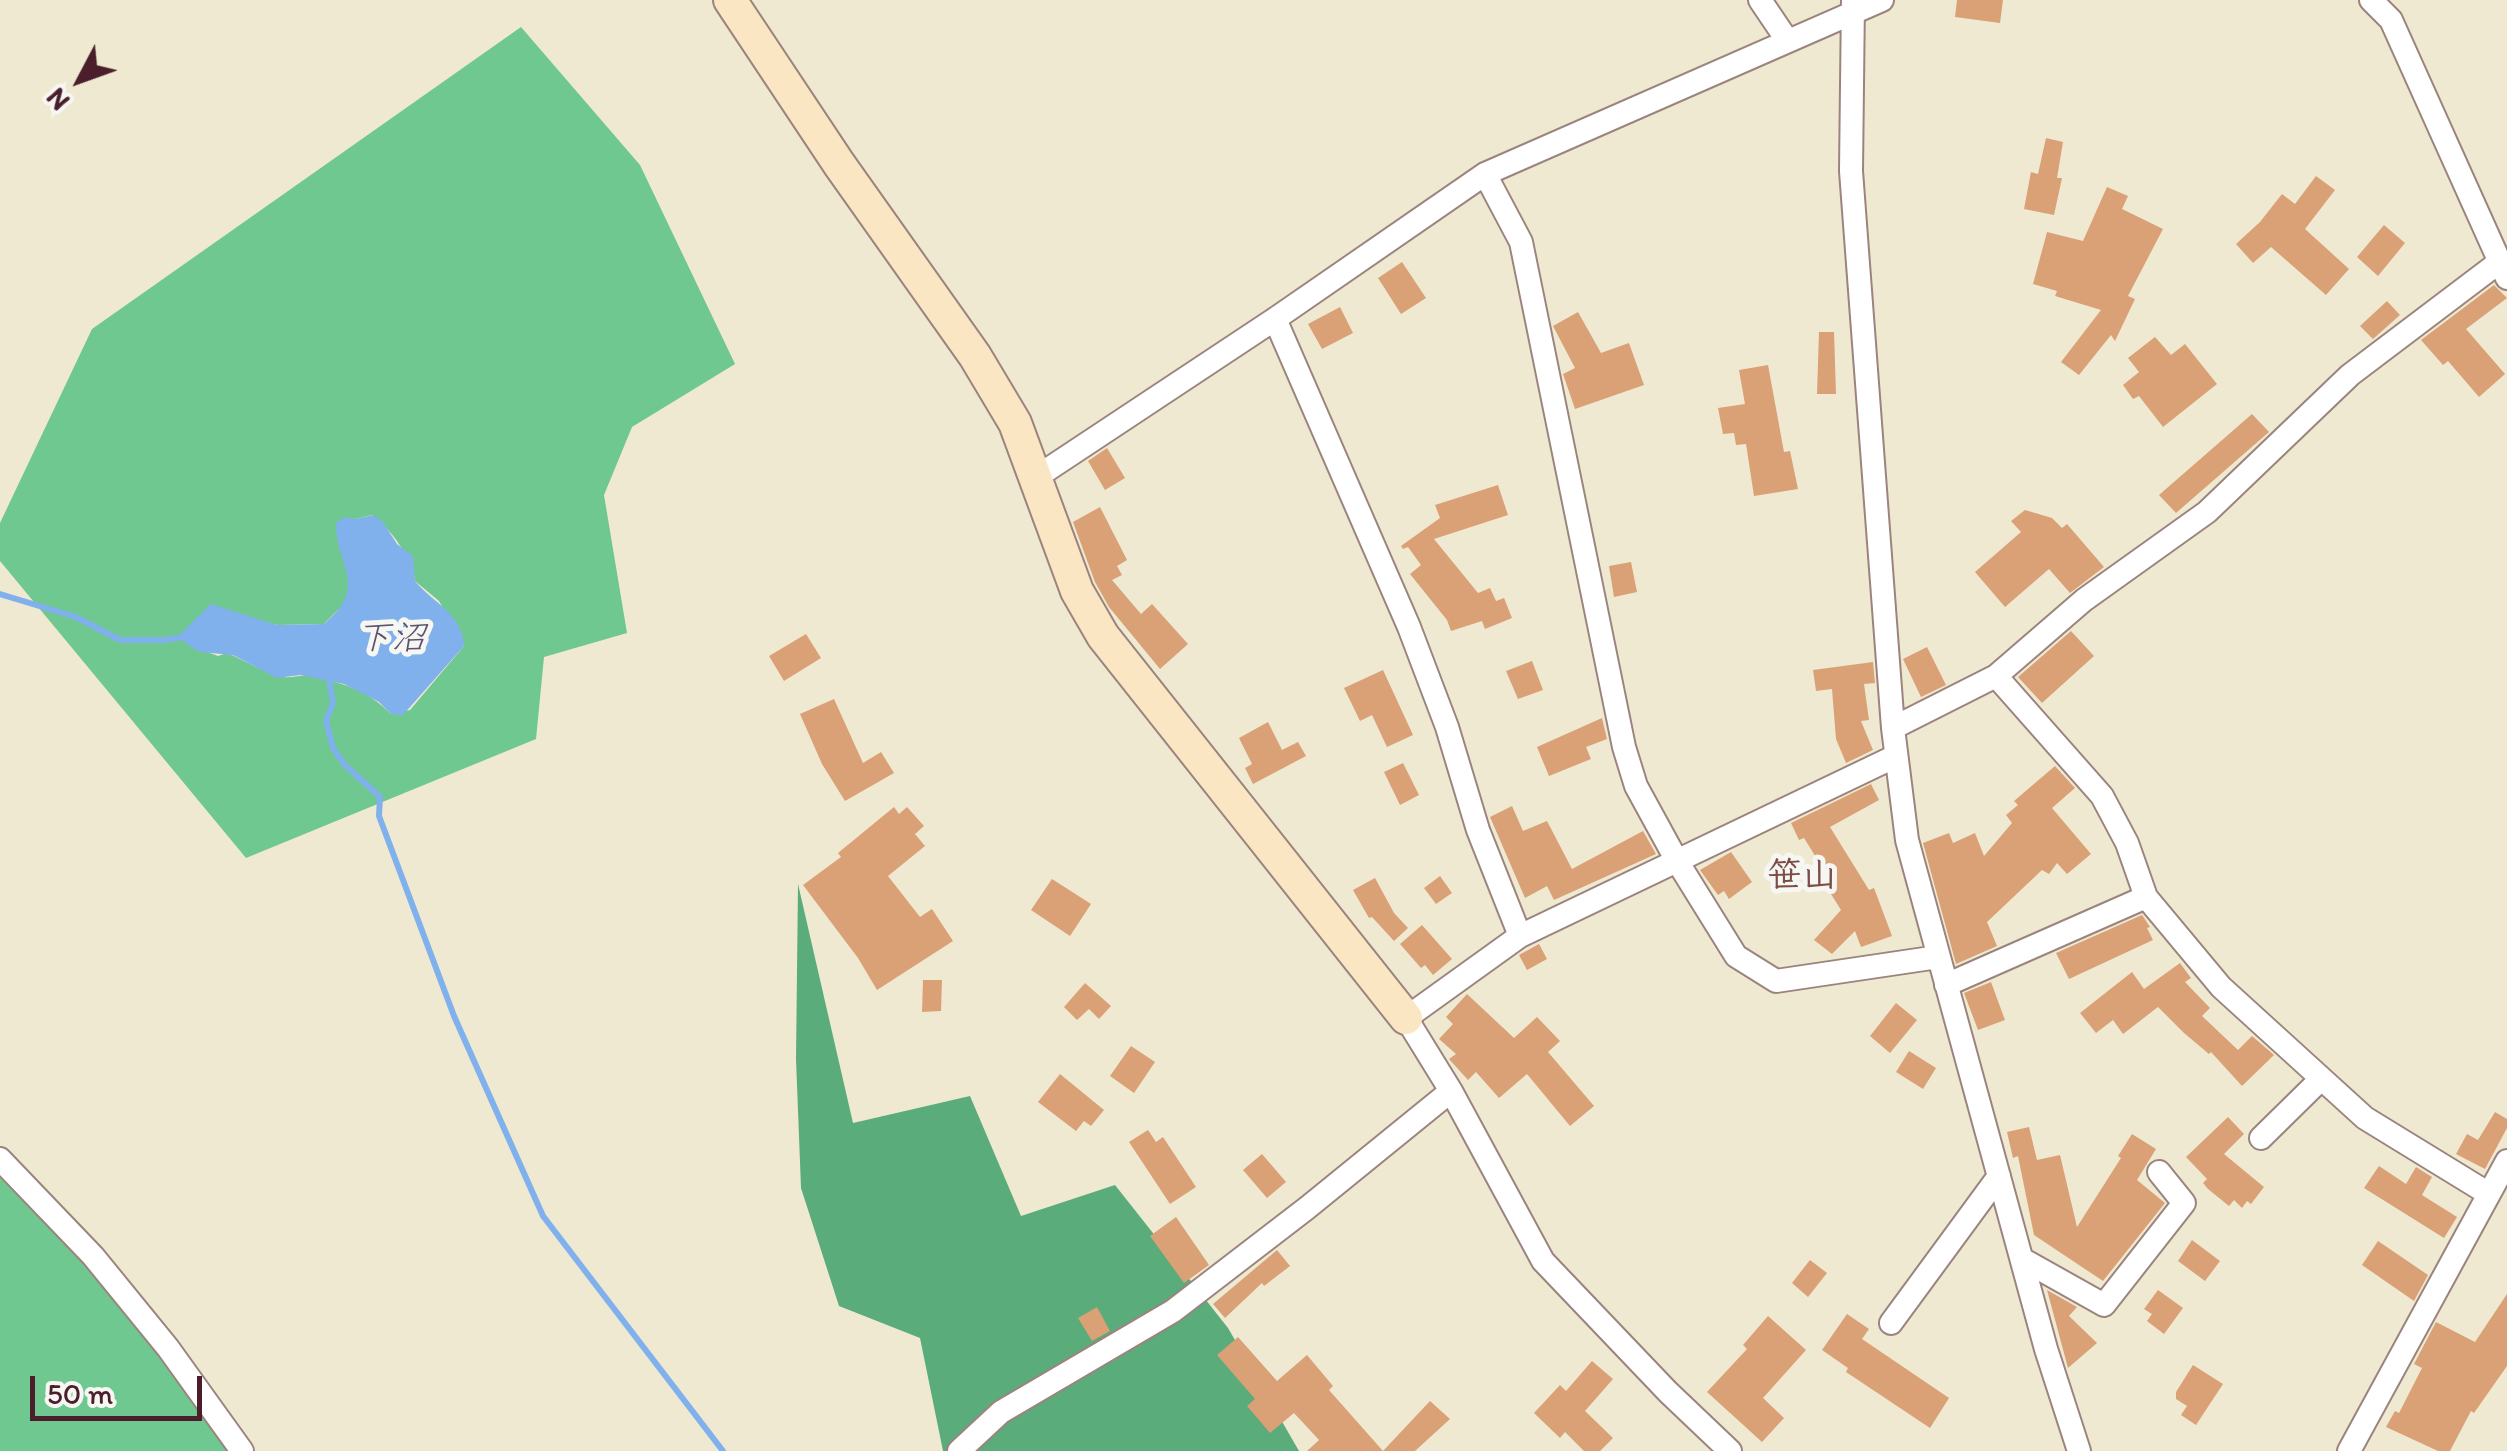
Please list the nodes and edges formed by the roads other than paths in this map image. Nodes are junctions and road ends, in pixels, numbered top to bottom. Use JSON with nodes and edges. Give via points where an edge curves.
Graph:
{"nodes":[{"id":1,"x":730,"y":0,"type":"edge"},
{"id":2,"x":1760,"y":0,"type":"edge"},
{"id":3,"x":1882,"y":0,"type":"edge"},
{"id":4,"x":2371,"y":0,"type":"edge"},
{"id":5,"x":1853,"y":7,"type":"edge"},
{"id":6,"x":1787,"y":40,"type":"junction"},
{"id":7,"x":1485,"y":174,"type":"junction"},
{"id":8,"x":2502,"y":270,"type":"edge"},
{"id":9,"x":1275,"y":320,"type":"junction"},
{"id":10,"x":1035,"y":478,"type":"junction"},
{"id":11,"x":1996,"y":676,"type":"junction"},
{"id":12,"x":1893,"y":728,"type":"junction"},
{"id":13,"x":1896,"y":756,"type":"junction"},
{"id":14,"x":1677,"y":861,"type":"junction"},
{"id":15,"x":2146,"y":897,"type":"junction"},
{"id":16,"x":1520,"y":936,"type":"junction"},
{"id":17,"x":1938,"y":957,"type":"junction"},
{"id":18,"x":1946,"y":985,"type":"junction"},
{"id":19,"x":1406,"y":1018,"type":"junction"},
{"id":20,"x":2322,"y":1079,"type":"junction"},
{"id":21,"x":1451,"y":1091,"type":"junction"},
{"id":22,"x":2261,"y":1138,"type":"dead end"},
{"id":23,"x":0,"y":1159,"type":"edge"},
{"id":24,"x":2507,"y":1161,"type":"edge"},
{"id":25,"x":2159,"y":1172,"type":"dead end"},
{"id":26,"x":1999,"y":1176,"type":"junction"},
{"id":27,"x":2490,"y":1194,"type":"junction"},
{"id":28,"x":2022,"y":1260,"type":"junction"},
{"id":29,"x":1891,"y":1323,"type":"dead end"},
{"id":30,"x":242,"y":1451,"type":"edge"},
{"id":31,"x":959,"y":1451,"type":"edge"},
{"id":32,"x":1730,"y":1451,"type":"edge"},
{"id":33,"x":2079,"y":1451,"type":"edge"},
{"id":34,"x":2349,"y":1451,"type":"edge"}],
"edges":[{"from":1,"to":10,"type":"street","via":[[975,356],[1015,423]]},
{"from":2,"to":6,"type":"street"},
{"from":3,"to":5,"type":"street"},
{"from":4,"to":8,"type":"street","via":[[2391,20]]},
{"from":5,"to":6,"type":"street"},
{"from":5,"to":12,"type":"street","via":[[1852,171]]},
{"from":6,"to":7,"type":"street"},
{"from":7,"to":9,"type":"street"},
{"from":7,"to":14,"type":"street","via":[[1522,242],[1624,747],[1636,786]]},
{"from":8,"to":11,"type":"street","via":[[2350,375],[2207,512],[2084,600]]},
{"from":9,"to":10,"type":"street"},
{"from":9,"to":16,"type":"street","via":[[1409,627]]},
{"from":10,"to":19,"type":"street","via":[[1077,591],[1102,636]]},
{"from":11,"to":12,"type":"street"},
{"from":11,"to":15,"type":"street","via":[[2102,796]]},
{"from":12,"to":13,"type":"street"},
{"from":13,"to":14,"type":"street"},
{"from":13,"to":17,"type":"street","via":[[1907,840]]},
{"from":14,"to":16,"type":"street"},
{"from":14,"to":17,"type":"street","via":[[1736,956],[1776,982]]},
{"from":15,"to":18,"type":"street"},
{"from":15,"to":20,"type":"street","via":[[2221,987]]},
{"from":16,"to":19,"type":"street"},
{"from":17,"to":18,"type":"street"},
{"from":18,"to":26,"type":"street"},
{"from":19,"to":21,"type":"street"},
{"from":20,"to":22,"type":"street"},
{"from":20,"to":27,"type":"street","via":[[2365,1118]]},
{"from":21,"to":31,"type":"street","via":[[1173,1311],[1001,1412]]},
{"from":21,"to":32,"type":"street","via":[[1543,1261]]},
{"from":23,"to":30,"type":"street","via":[[93,1256]]},
{"from":24,"to":27,"type":"street"},
{"from":25,"to":28,"type":"street","via":[[2184,1203],[2104,1305]]},
{"from":26,"to":28,"type":"street"},
{"from":26,"to":29,"type":"street"},
{"from":27,"to":34,"type":"street"},
{"from":28,"to":33,"type":"street"}]}
